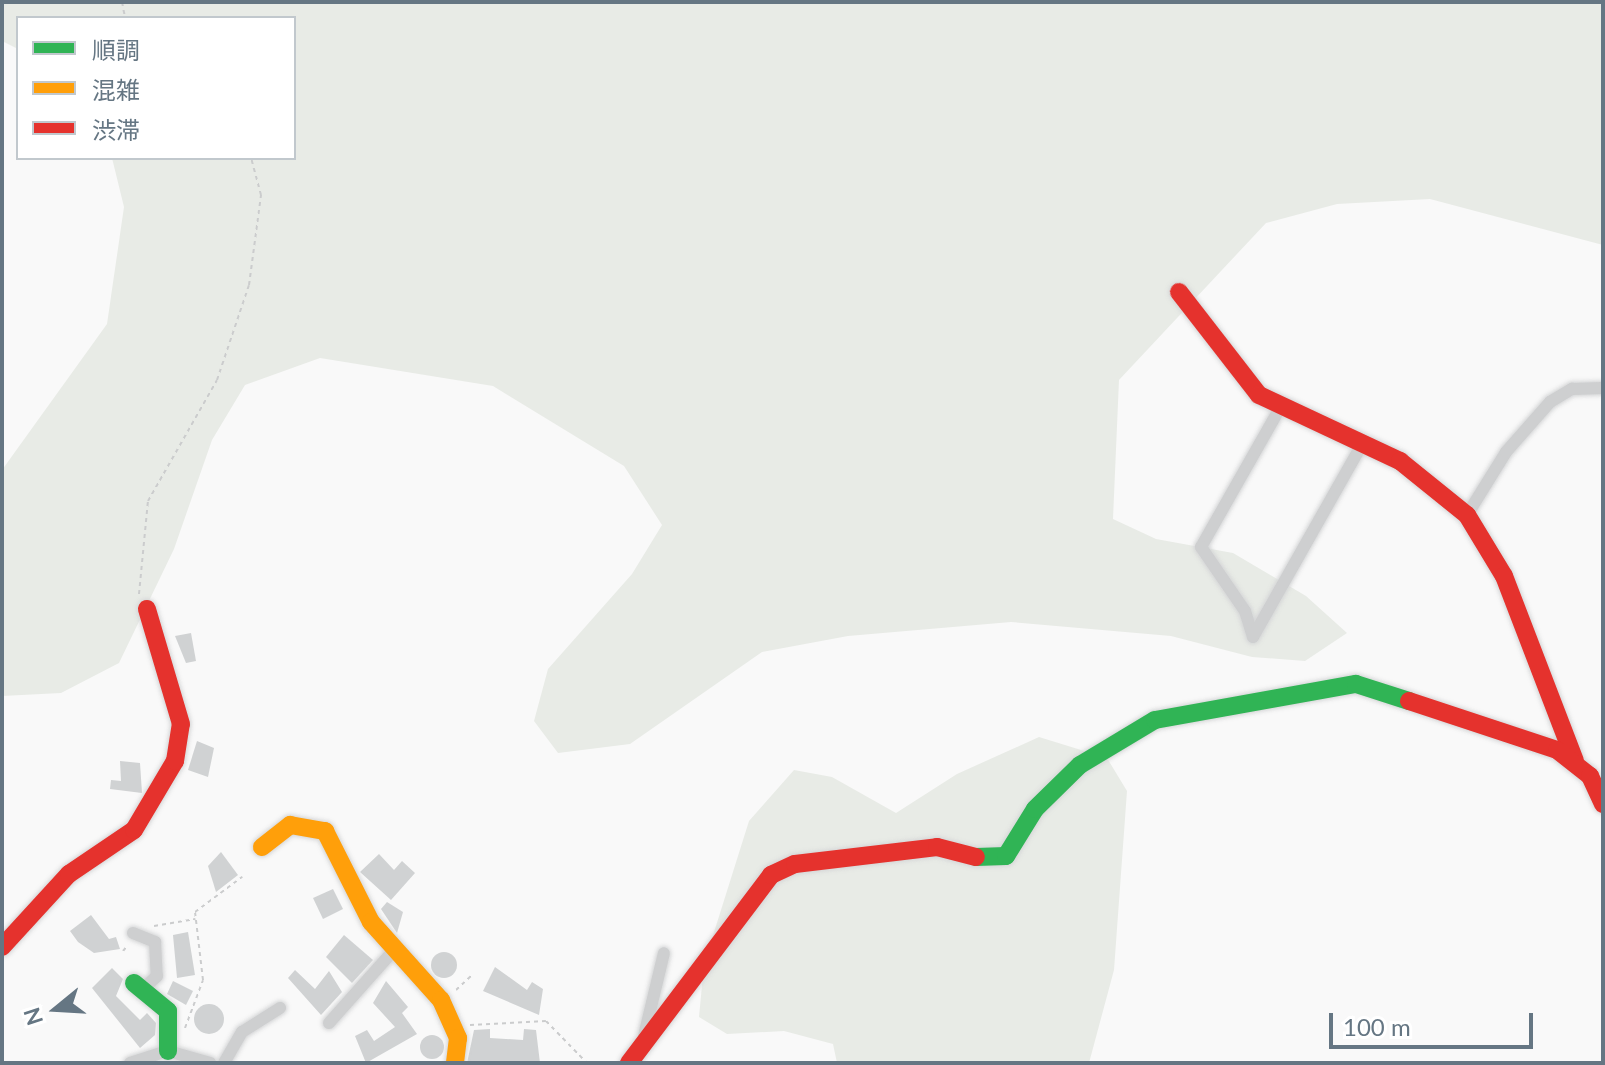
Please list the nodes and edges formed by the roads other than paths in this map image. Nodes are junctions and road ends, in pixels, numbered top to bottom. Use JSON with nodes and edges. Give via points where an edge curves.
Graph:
{"nodes":[{"id":1,"x":1179,"y":292,"type":"dead end"},
{"id":2,"x":1603,"y":388,"type":"edge"},
{"id":3,"x":1280,"y":408,"type":"junction"},
{"id":4,"x":1362,"y":444,"type":"junction"},
{"id":5,"x":1467,"y":515,"type":"junction"},
{"id":6,"x":147,"y":609,"type":"road end"},
{"id":7,"x":1575,"y":761,"type":"junction"},
{"id":8,"x":1603,"y":804,"type":"edge"},
{"id":9,"x":262,"y":847,"type":"dead end"},
{"id":10,"x":133,"y":933,"type":"dead end"},
{"id":11,"x":2,"y":947,"type":"edge"},
{"id":12,"x":394,"y":950,"type":"junction"},
{"id":13,"x":664,"y":953,"type":"dead end"},
{"id":14,"x":138,"y":986,"type":"joint"},
{"id":15,"x":280,"y":1008,"type":"dead end"},
{"id":16,"x":329,"y":1023,"type":"dead end"},
{"id":17,"x":644,"y":1036,"type":"junction"},
{"id":18,"x":169,"y":1049,"type":"junction"},
{"id":19,"x":130,"y":1063,"type":"edge"},
{"id":20,"x":210,"y":1063,"type":"edge"},
{"id":21,"x":224,"y":1063,"type":"edge"},
{"id":22,"x":455,"y":1063,"type":"edge"},
{"id":23,"x":629,"y":1063,"type":"edge"}],
"edges":[{"from":1,"to":3,"type":"street","via":[[1244,380]]},
{"from":2,"to":5,"type":"street","via":[[1572,389],[1550,402],[1506,452]]},
{"from":3,"to":4,"type":"street"},
{"from":3,"to":4,"type":"street","via":[[1201,547],[1245,611],[1253,637]]},
{"from":4,"to":5,"type":"street","via":[[1416,471]]},
{"from":5,"to":7,"type":"street","via":[[1504,576]]},
{"from":6,"to":11,"type":"street","via":[[181,724],[175,761],[134,830],[69,874]]},
{"from":7,"to":8,"type":"street"},
{"from":7,"to":17,"type":"street","via":[[1356,684],[1155,720],[1080,765],[1035,809],[1006,856],[990,861],[937,847],[795,864],[771,875]]},
{"from":9,"to":12,"type":"street","via":[[290,825],[305,822],[325,831],[359,905]]},
{"from":10,"to":14,"type":"street","via":[[155,942],[157,976]]},
{"from":12,"to":16,"type":"street"},
{"from":12,"to":22,"type":"street","via":[[421,971],[445,1008],[455,1028]]},
{"from":13,"to":17,"type":"street"},
{"from":14,"to":18,"type":"street","via":[[168,1011]]},
{"from":15,"to":21,"type":"street","via":[[242,1032]]},
{"from":17,"to":23,"type":"street"},
{"from":18,"to":19,"type":"street"},
{"from":18,"to":20,"type":"street"}]}
